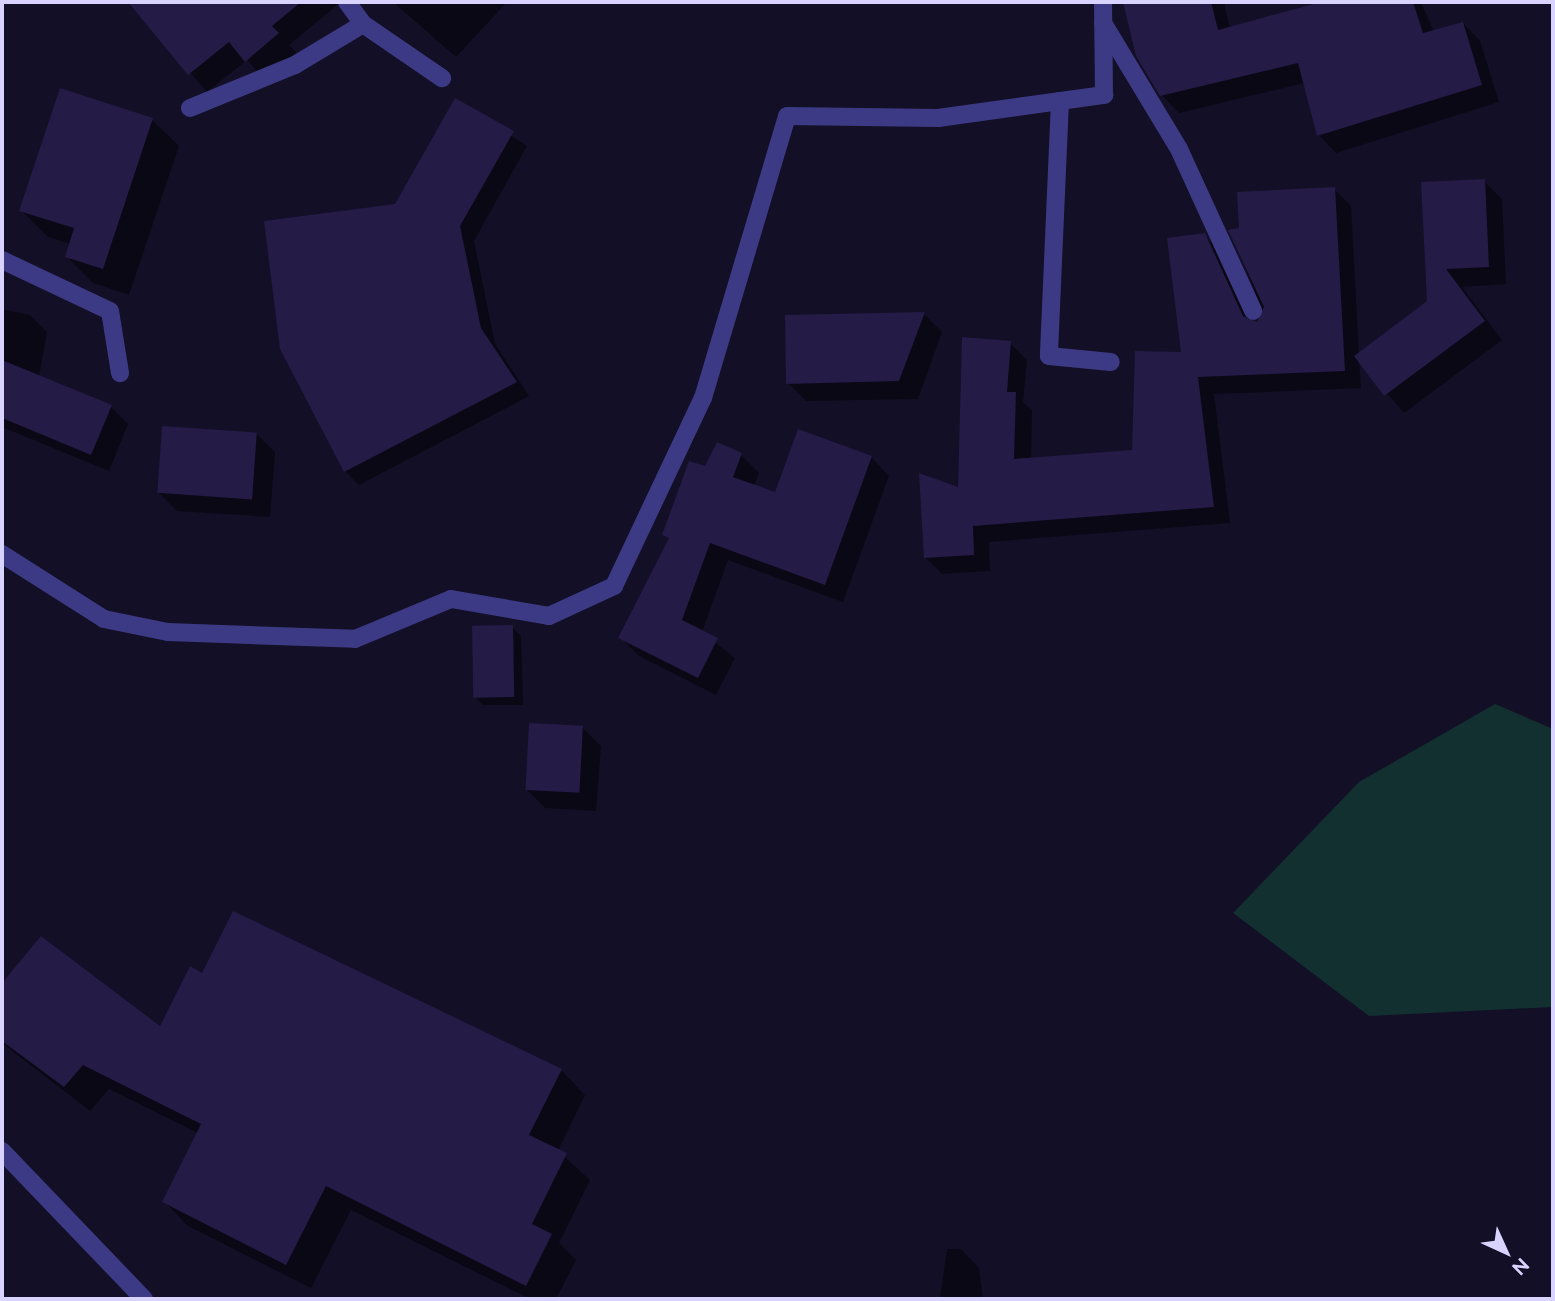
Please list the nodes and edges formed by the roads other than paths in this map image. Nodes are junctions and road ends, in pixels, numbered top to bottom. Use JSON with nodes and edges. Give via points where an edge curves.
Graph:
{"nodes":[{"id":1,"x":347,"y":2,"type":"edge"},
{"id":2,"x":1102,"y":2,"type":"edge"},
{"id":3,"x":1102,"y":20,"type":"junction"},
{"id":4,"x":363,"y":24,"type":"junction"},
{"id":5,"x":442,"y":78,"type":"dead end"},
{"id":6,"x":1060,"y":101,"type":"junction"},
{"id":7,"x":190,"y":108,"type":"dead end"},
{"id":8,"x":2,"y":260,"type":"edge"},
{"id":9,"x":1253,"y":311,"type":"dead end"},
{"id":10,"x":1111,"y":362,"type":"dead end"},
{"id":11,"x":120,"y":373,"type":"dead end"},
{"id":12,"x":2,"y":554,"type":"edge"},
{"id":13,"x":2,"y":1151,"type":"edge"},
{"id":14,"x":144,"y":1299,"type":"edge"}],
"edges":[{"from":1,"to":4,"type":"street"},
{"from":2,"to":3,"type":"street"},
{"from":3,"to":6,"type":"street","via":[[1104,95]]},
{"from":3,"to":9,"type":"street","via":[[1179,149]]},
{"from":4,"to":5,"type":"street"},
{"from":4,"to":7,"type":"street","via":[[295,65]]},
{"from":6,"to":10,"type":"street","via":[[1049,356]]},
{"from":6,"to":12,"type":"street","via":[[938,118],[787,116],[703,398],[614,586],[549,616],[451,599],[355,639],[168,632],[104,619]]},
{"from":8,"to":11,"type":"street","via":[[110,311]]},
{"from":13,"to":14,"type":"street"}]}
